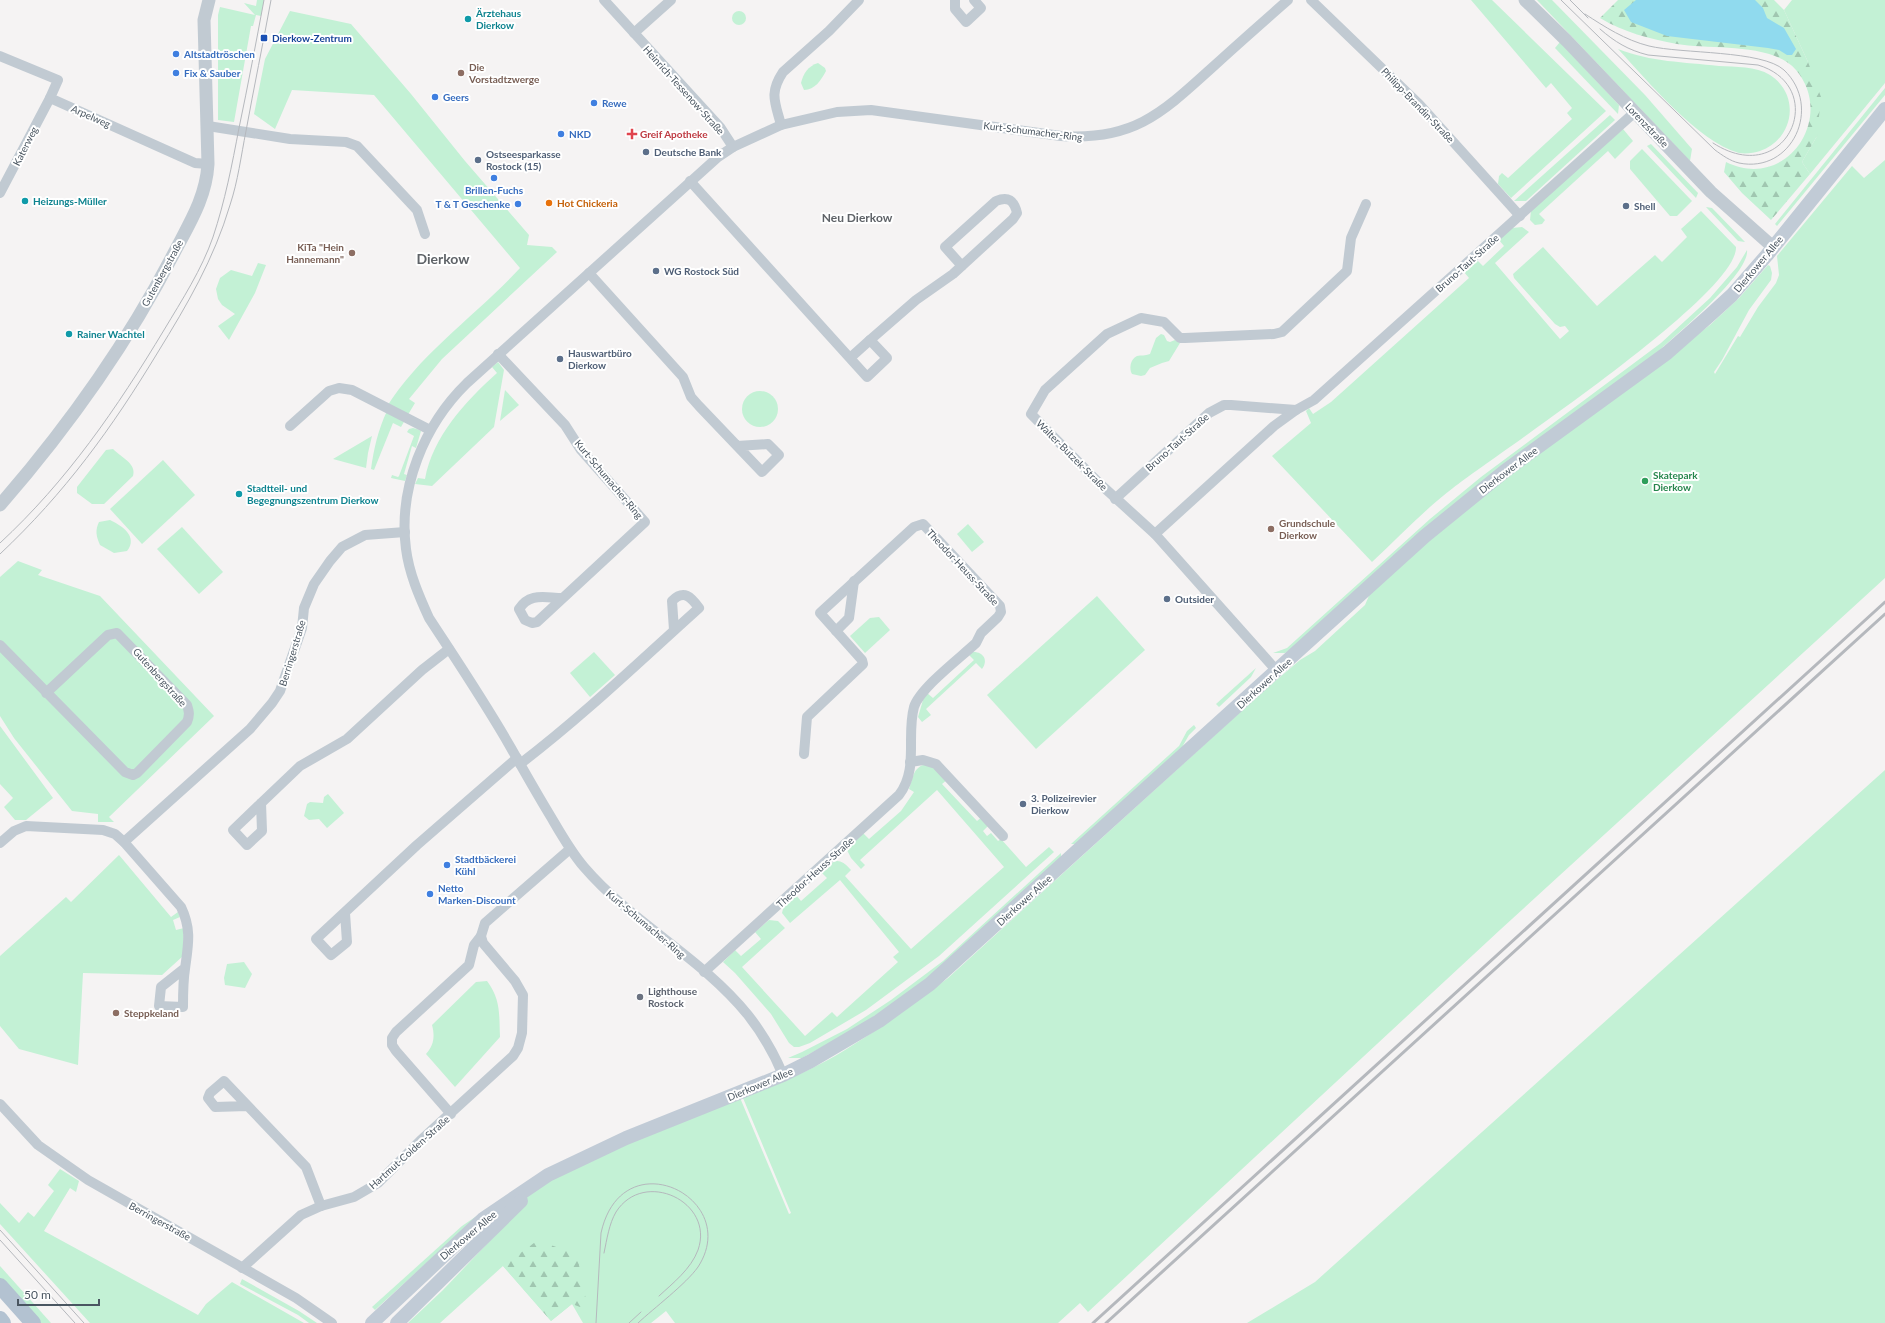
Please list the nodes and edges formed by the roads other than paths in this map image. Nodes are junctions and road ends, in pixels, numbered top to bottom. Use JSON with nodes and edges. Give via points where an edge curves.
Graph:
{"nodes":[{"id":1,"x":209,"y":0,"type":"edge"},
{"id":2,"x":604,"y":0,"type":"edge"},
{"id":3,"x":671,"y":0,"type":"edge"},
{"id":4,"x":859,"y":0,"type":"edge"},
{"id":5,"x":955,"y":0,"type":"edge"},
{"id":6,"x":974,"y":0,"type":"edge"},
{"id":7,"x":1288,"y":0,"type":"edge"},
{"id":8,"x":1525,"y":0,"type":"edge"},
{"id":9,"x":1314,"y":3,"type":"edge"},
{"id":10,"x":634,"y":33,"type":"junction"},
{"id":11,"x":0,"y":56,"type":"edge"},
{"id":12,"x":50,"y":98,"type":"junction"},
{"id":13,"x":1885,"y":109,"type":"edge"},
{"id":14,"x":1635,"y":112,"type":"junction"},
{"id":15,"x":781,"y":125,"type":"junction"},
{"id":16,"x":208,"y":126,"type":"junction"},
{"id":17,"x":734,"y":147,"type":"junction"},
{"id":18,"x":208,"y":164,"type":"junction"},
{"id":19,"x":690,"y":181,"type":"junction"},
{"id":20,"x":0,"y":193,"type":"edge"},
{"id":21,"x":1366,"y":204,"type":"dead end"},
{"id":22,"x":1520,"y":216,"type":"junction"},
{"id":23,"x":425,"y":234,"type":"dead end"},
{"id":24,"x":1773,"y":247,"type":"junction"},
{"id":25,"x":962,"y":266,"type":"junction"},
{"id":26,"x":589,"y":273,"type":"junction"},
{"id":27,"x":870,"y":340,"type":"junction"},
{"id":28,"x":498,"y":354,"type":"junction"},
{"id":29,"x":850,"y":358,"type":"junction"},
{"id":30,"x":1296,"y":410,"type":"junction"},
{"id":31,"x":290,"y":426,"type":"dead end"},
{"id":32,"x":430,"y":430,"type":"junction"},
{"id":33,"x":737,"y":446,"type":"dead end"},
{"id":34,"x":1115,"y":499,"type":"junction"},
{"id":35,"x":0,"y":504,"type":"edge"},
{"id":36,"x":405,"y":532,"type":"junction"},
{"id":37,"x":1155,"y":534,"type":"junction"},
{"id":38,"x":854,"y":581,"type":"junction"},
{"id":39,"x":563,"y":598,"type":"dead end"},
{"id":40,"x":674,"y":630,"type":"dead end"},
{"id":41,"x":836,"y":631,"type":"junction"},
{"id":42,"x":0,"y":645,"type":"edge"},
{"id":43,"x":449,"y":649,"type":"junction"},
{"id":44,"x":1278,"y":670,"type":"junction"},
{"id":45,"x":46,"y":693,"type":"junction"},
{"id":46,"x":804,"y":754,"type":"dead end"},
{"id":47,"x":518,"y":761,"type":"junction"},
{"id":48,"x":910,"y":762,"type":"junction"},
{"id":49,"x":261,"y":803,"type":"dead end"},
{"id":50,"x":1004,"y":836,"type":"dead end"},
{"id":51,"x":124,"y":842,"type":"junction"},
{"id":52,"x":0,"y":843,"type":"edge"},
{"id":53,"x":570,"y":849,"type":"junction"},
{"id":54,"x":345,"y":913,"type":"dead end"},
{"id":55,"x":481,"y":936,"type":"junction"},
{"id":56,"x":185,"y":968,"type":"dead end"},
{"id":57,"x":704,"y":972,"type":"junction"},
{"id":58,"x":783,"y":1075,"type":"junction"},
{"id":59,"x":0,"y":1104,"type":"edge"},
{"id":60,"x":248,"y":1106,"type":"dead end"},
{"id":61,"x":451,"y":1114,"type":"junction"},
{"id":62,"x":575,"y":1162,"type":"junction"},
{"id":63,"x":321,"y":1206,"type":"junction"},
{"id":64,"x":242,"y":1268,"type":"junction"},
{"id":65,"x":0,"y":1286,"type":"edge"},
{"id":66,"x":0,"y":1319,"type":"edge"},
{"id":67,"x":3,"y":1323,"type":"edge"},
{"id":68,"x":33,"y":1323,"type":"edge"},
{"id":69,"x":332,"y":1323,"type":"edge"},
{"id":70,"x":372,"y":1323,"type":"edge"},
{"id":71,"x":397,"y":1323,"type":"edge"}],
"edges":[{"from":1,"to":16,"type":"street","name":"Gutenbergstraße","via":[[204,20]]},
{"from":2,"to":10,"type":"street","name":"Heinrich-Tessenow-Straße"},
{"from":3,"to":10,"type":"street"},
{"from":4,"to":15,"type":"street","via":[[783,72],[777,81],[774,93]]},
{"from":5,"to":6,"type":"street","via":[[955,9],[966,22],[981,8]]},
{"from":7,"to":15,"type":"street","name":"Kurt-Schumacher-Ring","via":[[1174,102],[1148,121],[1123,131],[1092,137],[1061,136],[905,114],[854,110],[824,114]]},
{"from":8,"to":14,"type":"street","name":"Lorenzstraße"},
{"from":9,"to":22,"type":"street","name":"Philipp-Brandin-Straße","via":[[1419,104]]},
{"from":10,"to":17,"type":"street","name":"Heinrich-Tessenow-Straße","via":[[720,127]]},
{"from":11,"to":12,"type":"street","via":[[58,80]]},
{"from":12,"to":18,"type":"street","name":"Arpelweg","via":[[194,163]]},
{"from":12,"to":20,"type":"street","name":"Katerweg"},
{"from":13,"to":24,"type":"main road","name":"Dierkower Allee"},
{"from":14,"to":22,"type":"street","name":"Bruno-Taut-Straße"},
{"from":14,"to":24,"type":"street","name":"Lorenzstraße","via":[[1711,192]]},
{"from":15,"to":17,"type":"street","name":"Kurt-Schumacher-Ring"},
{"from":16,"to":18,"type":"street","name":"Gutenbergstraße"},
{"from":16,"to":23,"type":"street","via":[[290,139],[346,142],[357,146],[417,210]]},
{"from":17,"to":19,"type":"street","name":"Kurt-Schumacher-Ring"},
{"from":18,"to":35,"type":"street","name":"Gutenbergstraße","via":[[207,181],[201,201],[165,271],[119,348],[81,404]]},
{"from":19,"to":26,"type":"street","name":"Kurt-Schumacher-Ring"},
{"from":19,"to":29,"type":"street"},
{"from":21,"to":34,"type":"street","name":"Walter-Butzek-Straße","via":[[1351,238],[1347,271],[1282,332],[1180,338],[1164,322],[1141,318],[1107,334],[1045,390],[1031,414]]},
{"from":22,"to":30,"type":"street","name":"Bruno-Taut-Straße","via":[[1314,400]]},
{"from":24,"to":44,"type":"main road","name":"Dierkower Allee","via":[[1732,295],[1683,339],[1425,536]]},
{"from":25,"to":25,"type":"street","via":[[1013,219],[1017,212],[1015,204],[1010,199],[996,201],[945,247]]},
{"from":25,"to":27,"type":"street","via":[[916,300]]},
{"from":26,"to":28,"type":"street","name":"Kurt-Schumacher-Ring"},
{"from":26,"to":33,"type":"street","via":[[683,377],[691,397]]},
{"from":27,"to":29,"type":"street"},
{"from":27,"to":29,"type":"street","via":[[887,358],[867,377]]},
{"from":28,"to":32,"type":"street","name":"Kurt-Schumacher-Ring","via":[[453,397]]},
{"from":28,"to":39,"type":"street","name":"Kurt-Schumacher-Ring","via":[[565,425],[582,450],[645,522]]},
{"from":30,"to":34,"type":"street","name":"Bruno-Taut-Straße","via":[[1231,405],[1216,409]]},
{"from":30,"to":37,"type":"street","name":"Bruno-Taut-Straße","via":[[1274,426]]},
{"from":31,"to":32,"type":"street","via":[[329,392],[339,388],[352,390]]},
{"from":32,"to":36,"type":"street","name":"Kurt-Schumacher-Ring","via":[[412,476],[406,503]]},
{"from":34,"to":37,"type":"street","name":"Walter-Butzek-Straße"},
{"from":36,"to":43,"type":"street","name":"Kurt-Schumacher-Ring","via":[[410,568],[419,596],[429,618]]},
{"from":36,"to":51,"type":"street","name":"Berringerstraße","via":[[365,535],[342,547],[314,584],[304,608],[302,628],[280,691],[272,703],[250,729]]},
{"from":37,"to":44,"type":"street","name":"Walter-Butzek-Straße"},
{"from":38,"to":41,"type":"street","via":[[849,618]]},
{"from":38,"to":41,"type":"street","name":"Theodor-Heuss-Straße","via":[[820,613]]},
{"from":38,"to":48,"type":"street","name":"Theodor-Heuss-Straße","via":[[914,527],[923,524],[1000,606],[1001,612],[998,617],[981,633],[976,643],[926,688],[918,699],[913,715]]},
{"from":40,"to":47,"type":"street","via":[[550,741]]},
{"from":41,"to":46,"type":"street","name":"Theodor-Heuss-Straße","via":[[863,664],[808,717]]},
{"from":42,"to":45,"type":"street","name":"Gutenbergstraße"},
{"from":43,"to":47,"type":"street","name":"Kurt-Schumacher-Ring"},
{"from":43,"to":49,"type":"street","via":[[422,670],[347,739],[300,766]]},
{"from":44,"to":58,"type":"main road","name":"Dierkower Allee","via":[[930,984],[846,1042]]},
{"from":45,"to":45,"type":"street","name":"Gutenbergstraße","via":[[108,635],[117,633],[187,705],[190,712],[187,722],[137,773],[129,774]]},
{"from":47,"to":53,"type":"street","name":"Kurt-Schumacher-Ring"},
{"from":47,"to":54,"type":"street","via":[[417,845]]},
{"from":48,"to":50,"type":"street","via":[[923,760],[936,764]]},
{"from":48,"to":57,"type":"street","name":"Theodor-Heuss-Straße","via":[[908,780],[899,795]]},
{"from":51,"to":52,"type":"street","via":[[116,834],[103,830],[26,826],[14,831]]},
{"from":51,"to":56,"type":"street","via":[[181,907],[186,918],[189,939]]},
{"from":53,"to":55,"type":"street","name":"Hartmut-Colden-Straße","via":[[485,923]]},
{"from":53,"to":57,"type":"street","name":"Kurt-Schumacher-Ring","via":[[615,899]]},
{"from":55,"to":61,"type":"street","name":"Hartmut-Colden-Straße","via":[[487,949],[520,988],[524,1001],[522,1033],[513,1056]]},
{"from":55,"to":61,"type":"street","name":"Hartmut-Colden-Straße","via":[[474,945],[469,965],[392,1038],[392,1045],[396,1051]]},
{"from":57,"to":58,"type":"street","name":"Kurt-Schumacher-Ring","via":[[747,1015],[766,1042]]},
{"from":58,"to":62,"type":"main road","name":"Dierkower Allee","via":[[626,1138]]},
{"from":59,"to":64,"type":"street","name":"Berringerstraße","via":[[38,1145],[61,1163]]},
{"from":60,"to":63,"type":"street","via":[[306,1167]]},
{"from":61,"to":63,"type":"street","name":"Hartmut-Colden-Straße","via":[[372,1188],[354,1197]]},
{"from":62,"to":70,"type":"main road","name":"Dierkower Allee","via":[[548,1174],[483,1220]]},
{"from":62,"to":71,"type":"main road","name":"Dierkower Allee","via":[[528,1195]]},
{"from":63,"to":64,"type":"street","name":"Hartmut-Colden-Straße","via":[[301,1215]]},
{"from":64,"to":69,"type":"street","name":"Berringerstraße","via":[[311,1307]]},
{"from":65,"to":68,"type":"main road"},
{"from":66,"to":67,"type":"main road"}]}
